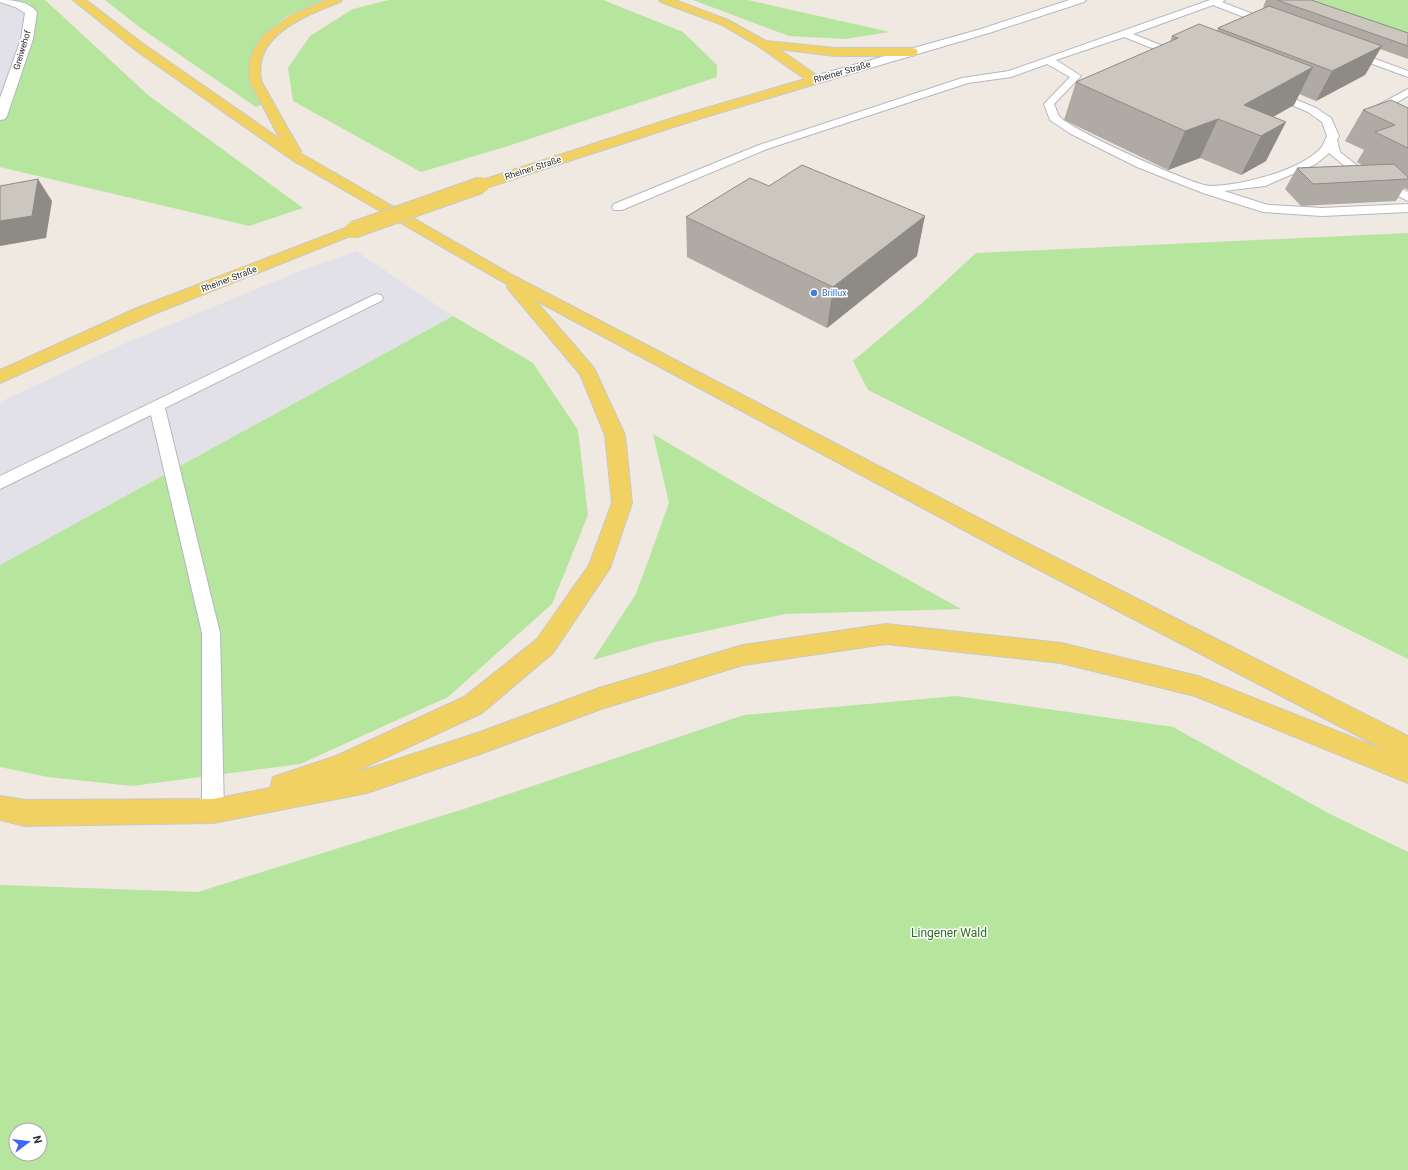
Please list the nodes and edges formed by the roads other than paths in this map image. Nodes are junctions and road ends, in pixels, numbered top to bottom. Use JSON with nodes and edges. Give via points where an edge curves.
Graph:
{"nodes":[{"id":1,"x":4,"y":0,"type":"edge"},
{"id":2,"x":79,"y":0,"type":"edge"},
{"id":3,"x":336,"y":0,"type":"edge"},
{"id":4,"x":665,"y":0,"type":"edge"},
{"id":5,"x":1080,"y":0,"type":"edge"},
{"id":6,"x":1216,"y":1,"type":"edge"},
{"id":7,"x":1278,"y":26,"type":"edge"},
{"id":8,"x":1124,"y":33,"type":"junction"},
{"id":9,"x":762,"y":43,"type":"junction"},
{"id":10,"x":1343,"y":50,"type":"edge"},
{"id":11,"x":912,"y":52,"type":"junction"},
{"id":12,"x":1048,"y":60,"type":"junction"},
{"id":13,"x":1191,"y":60,"type":"edge"},
{"id":14,"x":1408,"y":74,"type":"edge"},
{"id":15,"x":815,"y":80,"type":"junction"},
{"id":16,"x":1263,"y":90,"type":"edge"},
{"id":17,"x":1408,"y":92,"type":"edge"},
{"id":18,"x":1371,"y":113,"type":"edge"},
{"id":19,"x":0,"y":116,"type":"edge"},
{"id":20,"x":1331,"y":140,"type":"junction"},
{"id":21,"x":297,"y":157,"type":"junction"},
{"id":22,"x":1207,"y":190,"type":"junction"},
{"id":23,"x":1408,"y":197,"type":"edge"},
{"id":24,"x":618,"y":207,"type":"dead end"},
{"id":25,"x":1408,"y":208,"type":"edge"},
{"id":26,"x":508,"y":278,"type":"junction"},
{"id":27,"x":376,"y":298,"type":"dead end"},
{"id":28,"x":0,"y":377,"type":"edge"},
{"id":29,"x":157,"y":406,"type":"junction"},
{"id":30,"x":0,"y":483,"type":"edge"},
{"id":31,"x":1408,"y":749,"type":"edge"},
{"id":32,"x":1408,"y":771,"type":"edge"},
{"id":33,"x":0,"y":808,"type":"edge"},
{"id":34,"x":213,"y":811,"type":"junction"}],
"edges":[{"from":1,"to":19,"type":"main road","name":"Greiwehof","via":[[31,12],[27,39]]},
{"from":2,"to":21,"type":"main road","via":[[138,46]]},
{"from":3,"to":21,"type":"main road","via":[[284,24],[268,38],[255,58],[255,79]]},
{"from":4,"to":9,"type":"main road","via":[[724,22]]},
{"from":5,"to":11,"type":"main road","name":"Rheiner Straße"},
{"from":6,"to":7,"type":"lane"},
{"from":6,"to":8,"type":"lane"},
{"from":8,"to":12,"type":"lane"},
{"from":8,"to":13,"type":"lane"},
{"from":9,"to":11,"type":"main road","via":[[835,52]]},
{"from":9,"to":15,"type":"main road"},
{"from":10,"to":14,"type":"lane"},
{"from":11,"to":15,"type":"main road","name":"Rheiner Straße"},
{"from":12,"to":22,"type":"lane","via":[[1076,76],[1049,104],[1054,118],[1075,132],[1141,165]]},
{"from":12,"to":24,"type":"lane","via":[[1011,74],[966,80],[763,146]]},
{"from":15,"to":28,"type":"main road","name":"Rheiner Straße","bridge":true,"via":[[684,119],[353,230],[143,312]]},
{"from":16,"to":20,"type":"lane","via":[[1312,110],[1327,120],[1333,136]]},
{"from":17,"to":18,"type":"lane"},
{"from":20,"to":22,"type":"lane","via":[[1326,150],[1312,162],[1261,183]]},
{"from":20,"to":23,"type":"lane","via":[[1335,152],[1355,169]]},
{"from":21,"to":26,"type":"main road"},
{"from":22,"to":25,"type":"lane","via":[[1266,209],[1322,212]]},
{"from":26,"to":31,"type":"main road","via":[[1009,544]]},
{"from":26,"to":34,"type":"main road","via":[[588,372],[615,435],[622,503],[599,568],[545,646],[473,705],[341,766]]},
{"from":27,"to":29,"type":"lane"},
{"from":29,"to":30,"type":"lane"},
{"from":29,"to":34,"type":"lane","via":[[211,633]]},
{"from":32,"to":34,"type":"main road","via":[[1198,686],[1061,653],[886,634],[743,655],[599,699],[367,781]]},
{"from":33,"to":34,"type":"main road","via":[[25,813]]}]}
